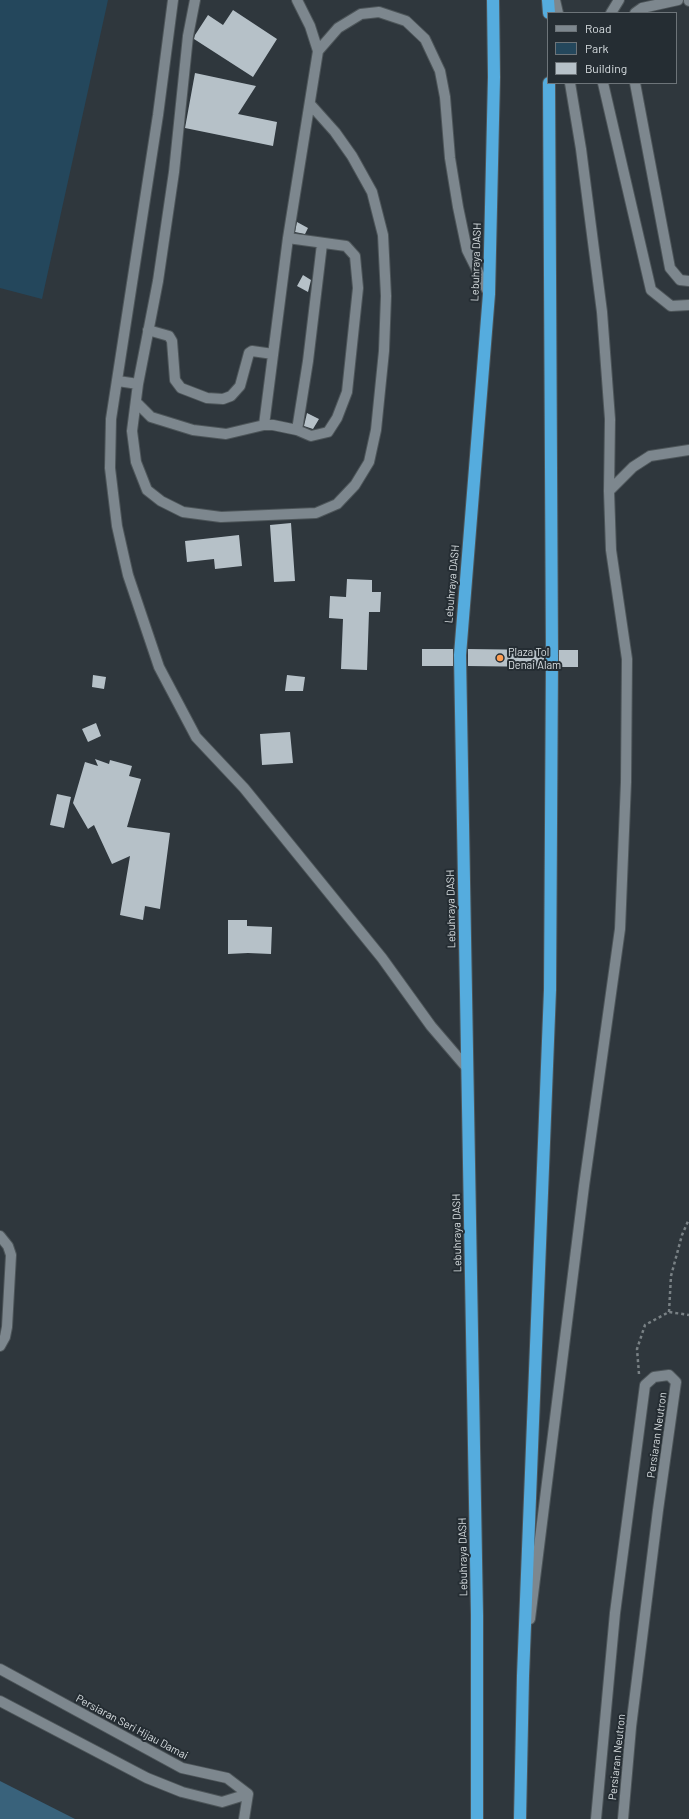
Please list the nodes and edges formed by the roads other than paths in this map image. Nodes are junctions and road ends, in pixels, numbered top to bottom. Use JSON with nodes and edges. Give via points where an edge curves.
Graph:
{"nodes":[{"id":1,"x":173,"y":0,"type":"edge"},
{"id":2,"x":195,"y":0,"type":"edge"},
{"id":3,"x":297,"y":0,"type":"edge"},
{"id":4,"x":493,"y":0,"type":"edge"},
{"id":5,"x":548,"y":0,"type":"edge"},
{"id":6,"x":555,"y":0,"type":"edge"},
{"id":7,"x":619,"y":0,"type":"edge"},
{"id":8,"x":678,"y":0,"type":"edge"},
{"id":9,"x":549,"y":12,"type":"edge"},
{"id":10,"x":558,"y":12,"type":"edge"},
{"id":11,"x":612,"y":12,"type":"edge"},
{"id":12,"x":636,"y":12,"type":"edge"},
{"id":13,"x":170,"y":33,"type":"junction"},
{"id":14,"x":188,"y":36,"type":"junction"},
{"id":15,"x":318,"y":51,"type":"junction"},
{"id":16,"x":549,"y":84,"type":"edge"},
{"id":17,"x":570,"y":84,"type":"edge"},
{"id":18,"x":603,"y":84,"type":"edge"},
{"id":19,"x":635,"y":84,"type":"edge"},
{"id":20,"x":310,"y":104,"type":"junction"},
{"id":21,"x":288,"y":238,"type":"junction"},
{"id":22,"x":322,"y":244,"type":"junction"},
{"id":23,"x":689,"y":281,"type":"edge"},
{"id":24,"x":489,"y":294,"type":"junction"},
{"id":25,"x":689,"y":305,"type":"edge"},
{"id":26,"x":148,"y":330,"type":"junction"},
{"id":27,"x":273,"y":354,"type":"junction"},
{"id":28,"x":118,"y":381,"type":"junction"},
{"id":29,"x":138,"y":384,"type":"junction"},
{"id":30,"x":137,"y":403,"type":"junction"},
{"id":31,"x":264,"y":425,"type":"junction"},
{"id":32,"x":296,"y":430,"type":"junction"},
{"id":33,"x":689,"y":450,"type":"edge"},
{"id":34,"x":609,"y":491,"type":"junction"},
{"id":35,"x":467,"y":1068,"type":"junction"},
{"id":36,"x":0,"y":1236,"type":"edge"},
{"id":37,"x":0,"y":1346,"type":"edge"},
{"id":38,"x":0,"y":1669,"type":"edge"},
{"id":39,"x":523,"y":1676,"type":"junction"},
{"id":40,"x":0,"y":1700,"type":"edge"},
{"id":41,"x":248,"y":1794,"type":"junction"},
{"id":42,"x":244,"y":1819,"type":"edge"},
{"id":43,"x":477,"y":1819,"type":"edge"},
{"id":44,"x":520,"y":1819,"type":"edge"},
{"id":45,"x":596,"y":1819,"type":"edge"},
{"id":46,"x":623,"y":1819,"type":"edge"}],
"edges":[{"from":1,"to":13,"type":"street"},
{"from":2,"to":14,"type":"street"},
{"from":3,"to":15,"type":"street","via":[[310,26]]},
{"from":4,"to":24,"type":"highway","name":"Lebuhraya DASH","via":[[494,77]]},
{"from":5,"to":9,"type":"highway"},
{"from":6,"to":10,"type":"street"},
{"from":7,"to":11,"type":"street"},
{"from":8,"to":12,"type":"street","via":[[642,8]]},
{"from":13,"to":14,"type":"street"},
{"from":13,"to":28,"type":"street"},
{"from":14,"to":26,"type":"street","via":[[174,172]]},
{"from":15,"to":20,"type":"street"},
{"from":15,"to":24,"type":"street","via":[[338,28],[361,14],[379,12],[406,21],[425,39],[440,71],[453,179],[467,250]]},
{"from":16,"to":39,"type":"highway","via":[[552,658],[550,990]]},
{"from":17,"to":34,"type":"street","via":[[602,312],[610,419]]},
{"from":18,"to":25,"type":"street","via":[[650,290],[671,306]]},
{"from":19,"to":23,"type":"street","via":[[670,268],[680,280]]},
{"from":20,"to":21,"type":"street"},
{"from":20,"to":30,"type":"street","via":[[336,132],[352,156],[372,192],[383,235],[386,296],[384,351],[376,430],[369,462],[355,485],[337,504],[316,513],[221,517],[183,512],[161,501],[147,490],[136,462],[132,431]]},
{"from":21,"to":22,"type":"street"},
{"from":21,"to":27,"type":"street"},
{"from":22,"to":32,"type":"street","via":[[308,361]]},
{"from":22,"to":32,"type":"street","via":[[346,246],[355,256],[358,288],[347,392],[337,418],[328,432],[312,436]]},
{"from":24,"to":35,"type":"highway","name":"Lebuhraya DASH","via":[[460,656]]},
{"from":26,"to":27,"type":"street","via":[[169,336],[172,341],[175,380],[181,388],[208,398],[223,399],[231,396],[240,386],[249,353]]},
{"from":26,"to":29,"type":"street"},
{"from":27,"to":31,"type":"street"},
{"from":28,"to":29,"type":"street"},
{"from":28,"to":35,"type":"street","via":[[111,419],[110,468],[117,526],[128,575],[159,667],[196,737],[244,788],[382,958],[431,1026]]},
{"from":29,"to":30,"type":"street"},
{"from":30,"to":31,"type":"street","via":[[151,417],[193,430],[226,434]]},
{"from":31,"to":32,"type":"street"},
{"from":33,"to":34,"type":"street","via":[[650,456],[633,467]]},
{"from":34,"to":39,"type":"street","via":[[611,550],[627,659],[626,782],[620,929],[584,1186]]},
{"from":35,"to":43,"type":"highway","name":"Lebuhraya DASH","via":[[477,1615]]},
{"from":36,"to":37,"type":"street","via":[[8,1246],[11,1256],[7,1327]]},
{"from":38,"to":41,"type":"street","name":"Persiaran Seri Hijau Damai","via":[[182,1768],[227,1778]]},
{"from":39,"to":44,"type":"highway"},
{"from":40,"to":41,"type":"street","via":[[147,1778],[182,1792],[222,1802]]},
{"from":41,"to":42,"type":"street"},
{"from":45,"to":46,"type":"street","name":"Persiaran Neutron","via":[[615,1613],[645,1385],[654,1377],[669,1375],[676,1382],[631,1727]]}]}
